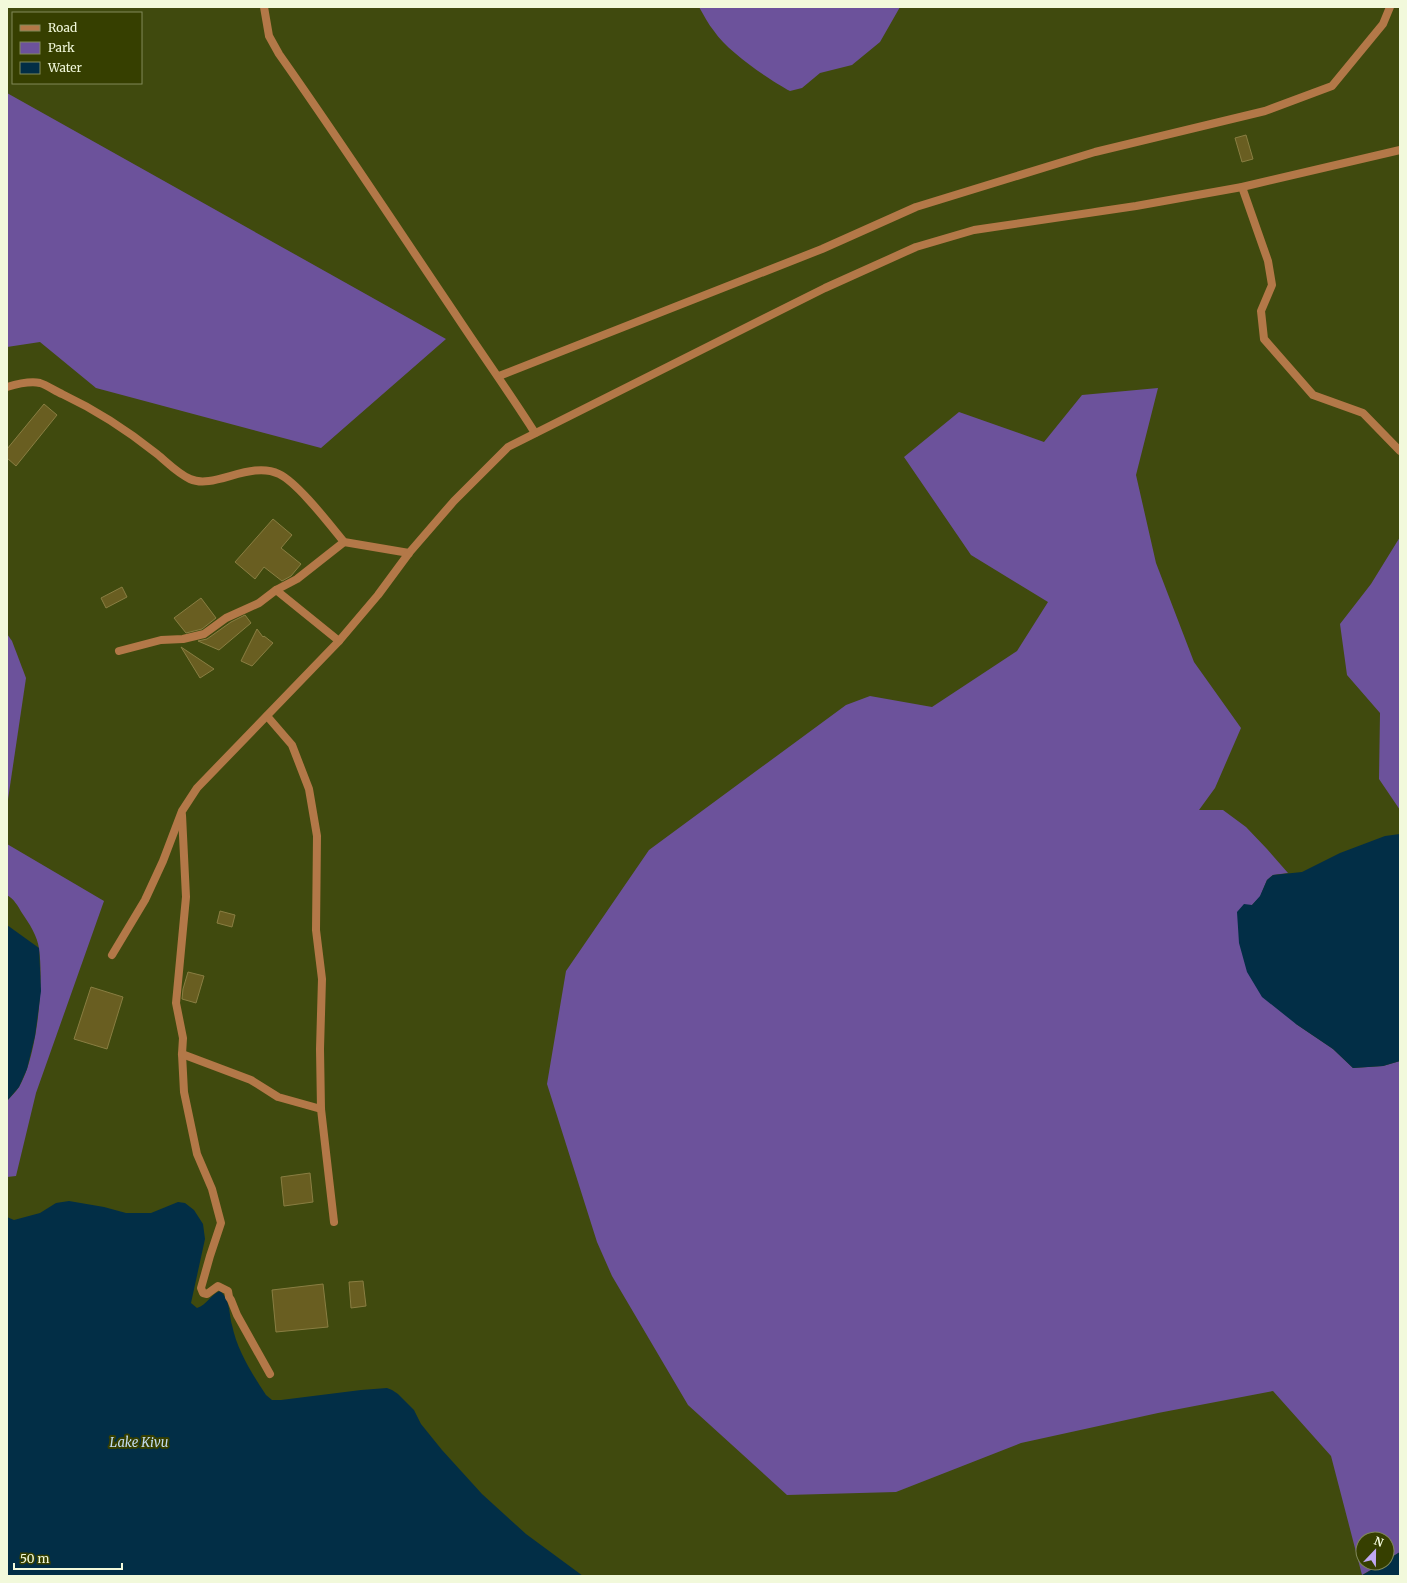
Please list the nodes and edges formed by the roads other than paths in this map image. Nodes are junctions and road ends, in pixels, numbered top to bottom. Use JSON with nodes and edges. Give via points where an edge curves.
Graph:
{"nodes":[{"id":1,"x":264,"y":7,"type":"edge"},
{"id":2,"x":1390,"y":7,"type":"edge"},
{"id":3,"x":1400,"y":150,"type":"edge"},
{"id":4,"x":1242,"y":187,"type":"junction"},
{"id":5,"x":499,"y":376,"type":"junction"},
{"id":6,"x":7,"y":387,"type":"edge"},
{"id":7,"x":535,"y":433,"type":"junction"},
{"id":8,"x":1400,"y":451,"type":"edge"},
{"id":9,"x":344,"y":542,"type":"junction"},
{"id":10,"x":410,"y":553,"type":"junction"},
{"id":11,"x":276,"y":590,"type":"junction"},
{"id":12,"x":339,"y":641,"type":"junction"},
{"id":13,"x":119,"y":651,"type":"dead end"},
{"id":14,"x":266,"y":716,"type":"junction"},
{"id":15,"x":182,"y":810,"type":"junction"},
{"id":16,"x":112,"y":955,"type":"dead end"},
{"id":17,"x":182,"y":1054,"type":"junction"},
{"id":18,"x":321,"y":1109,"type":"junction"},
{"id":19,"x":334,"y":1222,"type":"dead end"},
{"id":20,"x":270,"y":1374,"type":"dead end"}],
"edges":[{"from":1,"to":5,"type":"street","via":[[269,36],[279,54]]},
{"from":2,"to":5,"type":"street","via":[[1383,24],[1332,86],[1265,111],[1095,152],[916,207],[822,249]]},
{"from":3,"to":4,"type":"street"},
{"from":4,"to":7,"type":"street","via":[[974,230],[916,248],[825,288]]},
{"from":4,"to":8,"type":"street","via":[[1268,261],[1272,285],[1261,311],[1264,339],[1313,395],[1363,413]]},
{"from":5,"to":7,"type":"street"},
{"from":6,"to":9,"type":"street","via":[[20,383],[40,383],[89,407],[192,480],[204,483],[244,472],[264,470],[280,474]]},
{"from":7,"to":10,"type":"street","via":[[508,447],[454,501]]},
{"from":9,"to":10,"type":"street"},
{"from":9,"to":11,"type":"street","via":[[297,579]]},
{"from":10,"to":12,"type":"street"},
{"from":11,"to":12,"type":"street"},
{"from":11,"to":13,"type":"street","via":[[259,602],[226,618],[204,634],[183,639],[161,640]]},
{"from":12,"to":14,"type":"street"},
{"from":14,"to":15,"type":"street","via":[[209,774]]},
{"from":14,"to":18,"type":"street","via":[[292,745],[309,789],[317,836],[316,930],[322,979]]},
{"from":15,"to":16,"type":"street","via":[[145,900]]},
{"from":15,"to":17,"type":"street","via":[[186,897],[176,1003],[183,1038]]},
{"from":17,"to":18,"type":"street","via":[[251,1080],[278,1097]]},
{"from":17,"to":20,"type":"street","via":[[184,1092],[198,1154],[212,1189],[221,1224],[201,1288],[203,1293],[207,1294],[218,1286],[228,1291],[237,1316]]},
{"from":18,"to":19,"type":"street"}]}
